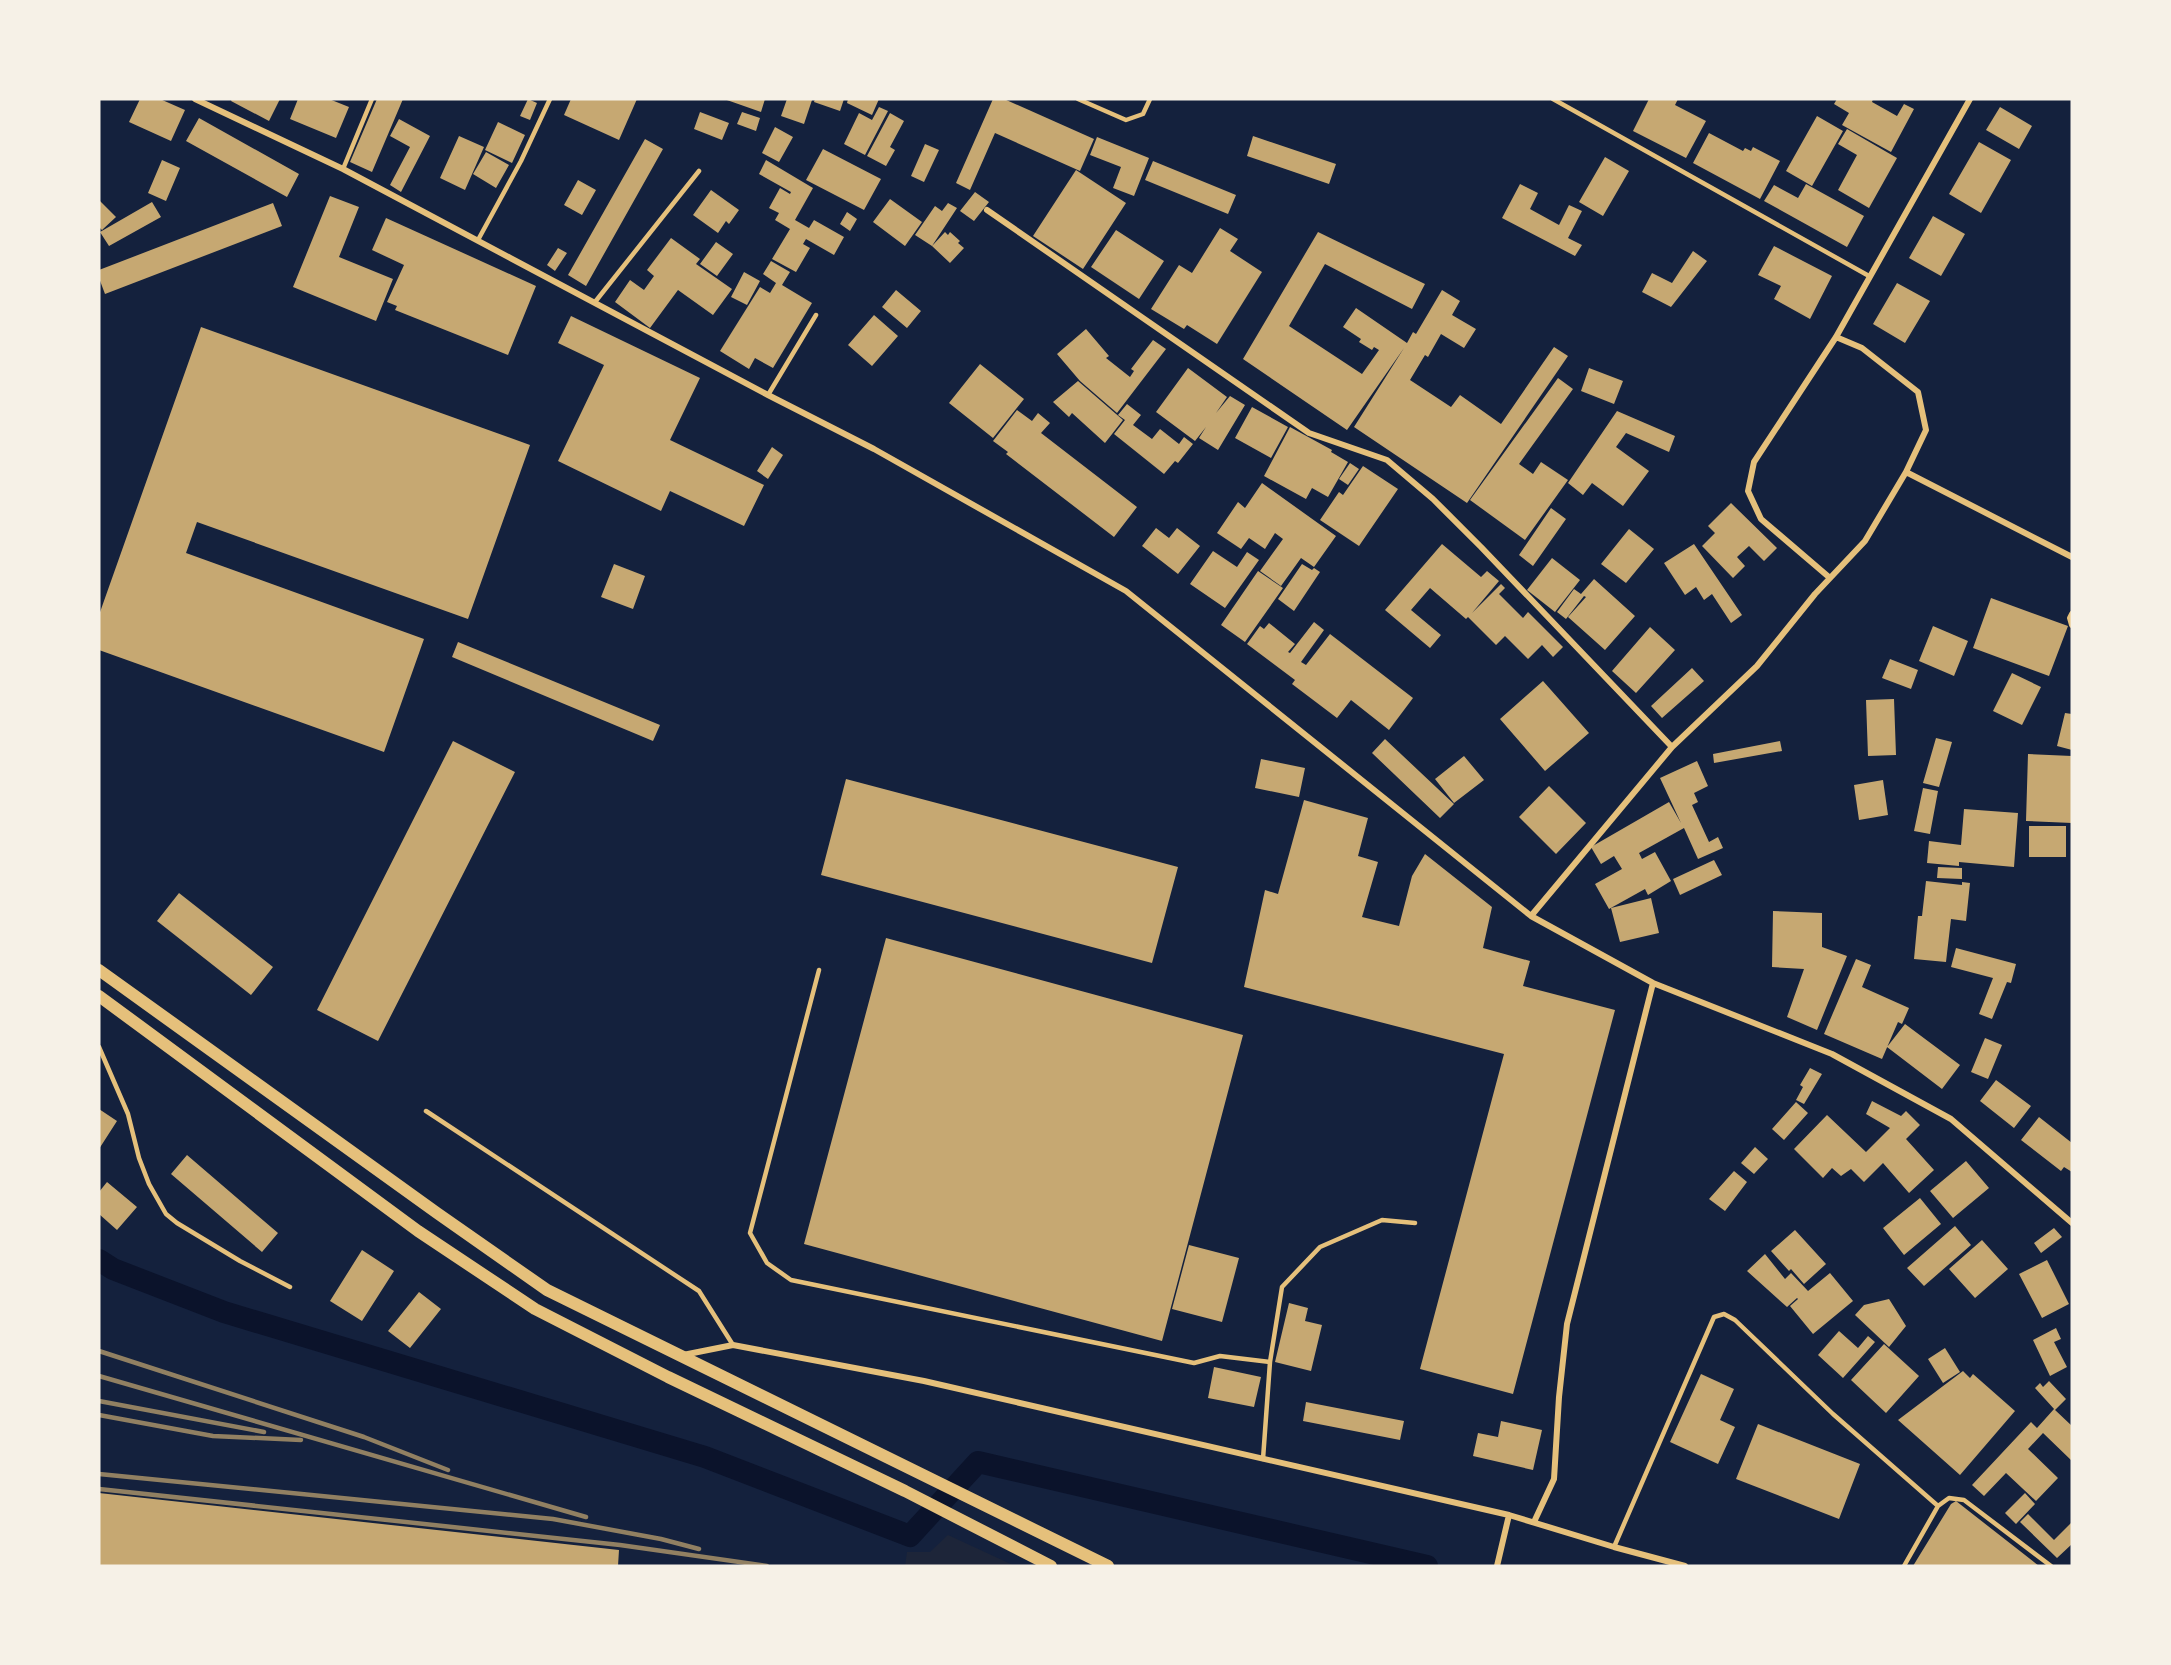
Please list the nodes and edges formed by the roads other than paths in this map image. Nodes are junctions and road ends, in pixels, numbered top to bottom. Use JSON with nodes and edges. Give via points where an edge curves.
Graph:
{"nodes":[{"id":1,"x":195,"y":99,"type":"edge"},
{"id":2,"x":372,"y":99,"type":"edge"},
{"id":3,"x":550,"y":99,"type":"edge"},
{"id":4,"x":1078,"y":99,"type":"edge"},
{"id":5,"x":1150,"y":99,"type":"edge"},
{"id":6,"x":1554,"y":99,"type":"edge"},
{"id":7,"x":1970,"y":99,"type":"edge"},
{"id":8,"x":343,"y":169,"type":"junction"},
{"id":9,"x":699,"y":171,"type":"dead end"},
{"id":10,"x":987,"y":210,"type":"dead end"},
{"id":11,"x":478,"y":240,"type":"junction"},
{"id":12,"x":1869,"y":276,"type":"junction"},
{"id":13,"x":596,"y":302,"type":"junction"},
{"id":14,"x":816,"y":315,"type":"dead end"},
{"id":15,"x":1836,"y":336,"type":"junction"},
{"id":16,"x":768,"y":395,"type":"junction"},
{"id":17,"x":1906,"y":472,"type":"junction"},
{"id":18,"x":2072,"y":557,"type":"edge"},
{"id":19,"x":1830,"y":578,"type":"junction"},
{"id":20,"x":2072,"y":614,"type":"edge"},
{"id":21,"x":2072,"y":625,"type":"edge"},
{"id":22,"x":1672,"y":747,"type":"junction"},
{"id":23,"x":1531,"y":916,"type":"junction"},
{"id":24,"x":99,"y":970,"type":"edge"},
{"id":25,"x":819,"y":970,"type":"dead end"},
{"id":26,"x":1653,"y":983,"type":"junction"},
{"id":27,"x":99,"y":996,"type":"edge"},
{"id":28,"x":99,"y":1047,"type":"edge"},
{"id":29,"x":426,"y":1111,"type":"dead end"},
{"id":30,"x":1415,"y":1223,"type":"dead end"},
{"id":31,"x":2072,"y":1223,"type":"edge"},
{"id":32,"x":290,"y":1287,"type":"dead end"},
{"id":33,"x":733,"y":1345,"type":"junction"},
{"id":34,"x":680,"y":1356,"type":"junction"},
{"id":35,"x":1269,"y":1362,"type":"junction"},
{"id":36,"x":1263,"y":1459,"type":"junction"},
{"id":37,"x":1938,"y":1506,"type":"junction"},
{"id":38,"x":1509,"y":1515,"type":"junction"},
{"id":39,"x":1534,"y":1522,"type":"junction"},
{"id":40,"x":1614,"y":1547,"type":"junction"},
{"id":41,"x":1051,"y":1566,"type":"edge"},
{"id":42,"x":1108,"y":1566,"type":"edge"},
{"id":43,"x":1497,"y":1566,"type":"edge"},
{"id":44,"x":1685,"y":1566,"type":"edge"},
{"id":45,"x":1904,"y":1566,"type":"edge"},
{"id":46,"x":2051,"y":1566,"type":"edge"}],
"edges":[{"from":1,"to":8,"type":"street"},
{"from":2,"to":8,"type":"lane"},
{"from":3,"to":11,"type":"lane"},
{"from":4,"to":5,"type":"lane","via":[[1126,120],[1143,114]]},
{"from":6,"to":12,"type":"lane"},
{"from":7,"to":12,"type":"street"},
{"from":8,"to":11,"type":"street"},
{"from":9,"to":13,"type":"lane"},
{"from":10,"to":22,"type":"street","via":[[1309,433],[1387,460],[1481,547]]},
{"from":11,"to":13,"type":"street"},
{"from":12,"to":15,"type":"street"},
{"from":13,"to":16,"type":"street"},
{"from":14,"to":16,"type":"lane"},
{"from":15,"to":17,"type":"street","via":[[1862,348],[1918,392],[1926,430]]},
{"from":15,"to":19,"type":"street","via":[[1754,462],[1748,491],[1761,519]]},
{"from":16,"to":23,"type":"street","via":[[874,449],[1126,591]]},
{"from":17,"to":18,"type":"street"},
{"from":17,"to":19,"type":"street","via":[[1865,541]]},
{"from":19,"to":22,"type":"street","via":[[1757,666]]},
{"from":20,"to":21,"type":"street"},
{"from":22,"to":23,"type":"street"},
{"from":23,"to":26,"type":"street"},
{"from":24,"to":34,"type":"main road","via":[[547,1290]]},
{"from":25,"to":35,"type":"lane","via":[[750,1233],[767,1263],[791,1280],[1194,1363],[1220,1356]]},
{"from":26,"to":31,"type":"street","via":[[1832,1054],[1951,1119]]},
{"from":26,"to":39,"type":"street","via":[[1568,1324],[1554,1479]]},
{"from":27,"to":41,"type":"main road","via":[[418,1232],[535,1310]]},
{"from":28,"to":32,"type":"lane","via":[[128,1114],[148,1184],[166,1214]]},
{"from":29,"to":33,"type":"lane","via":[[699,1291]]},
{"from":30,"to":35,"type":"lane","via":[[1382,1220],[1320,1247],[1282,1287]]},
{"from":33,"to":34,"type":"street"},
{"from":33,"to":36,"type":"street","via":[[924,1381]]},
{"from":34,"to":42,"type":"main road"},
{"from":35,"to":36,"type":"lane"},
{"from":36,"to":38,"type":"street"},
{"from":37,"to":40,"type":"lane","via":[[1724,1314],[1714,1317]]},
{"from":37,"to":45,"type":"lane"},
{"from":37,"to":46,"type":"lane","via":[[1949,1498],[1964,1500]]},
{"from":38,"to":39,"type":"street"},
{"from":38,"to":43,"type":"street"},
{"from":39,"to":40,"type":"street"},
{"from":40,"to":44,"type":"street"}]}
